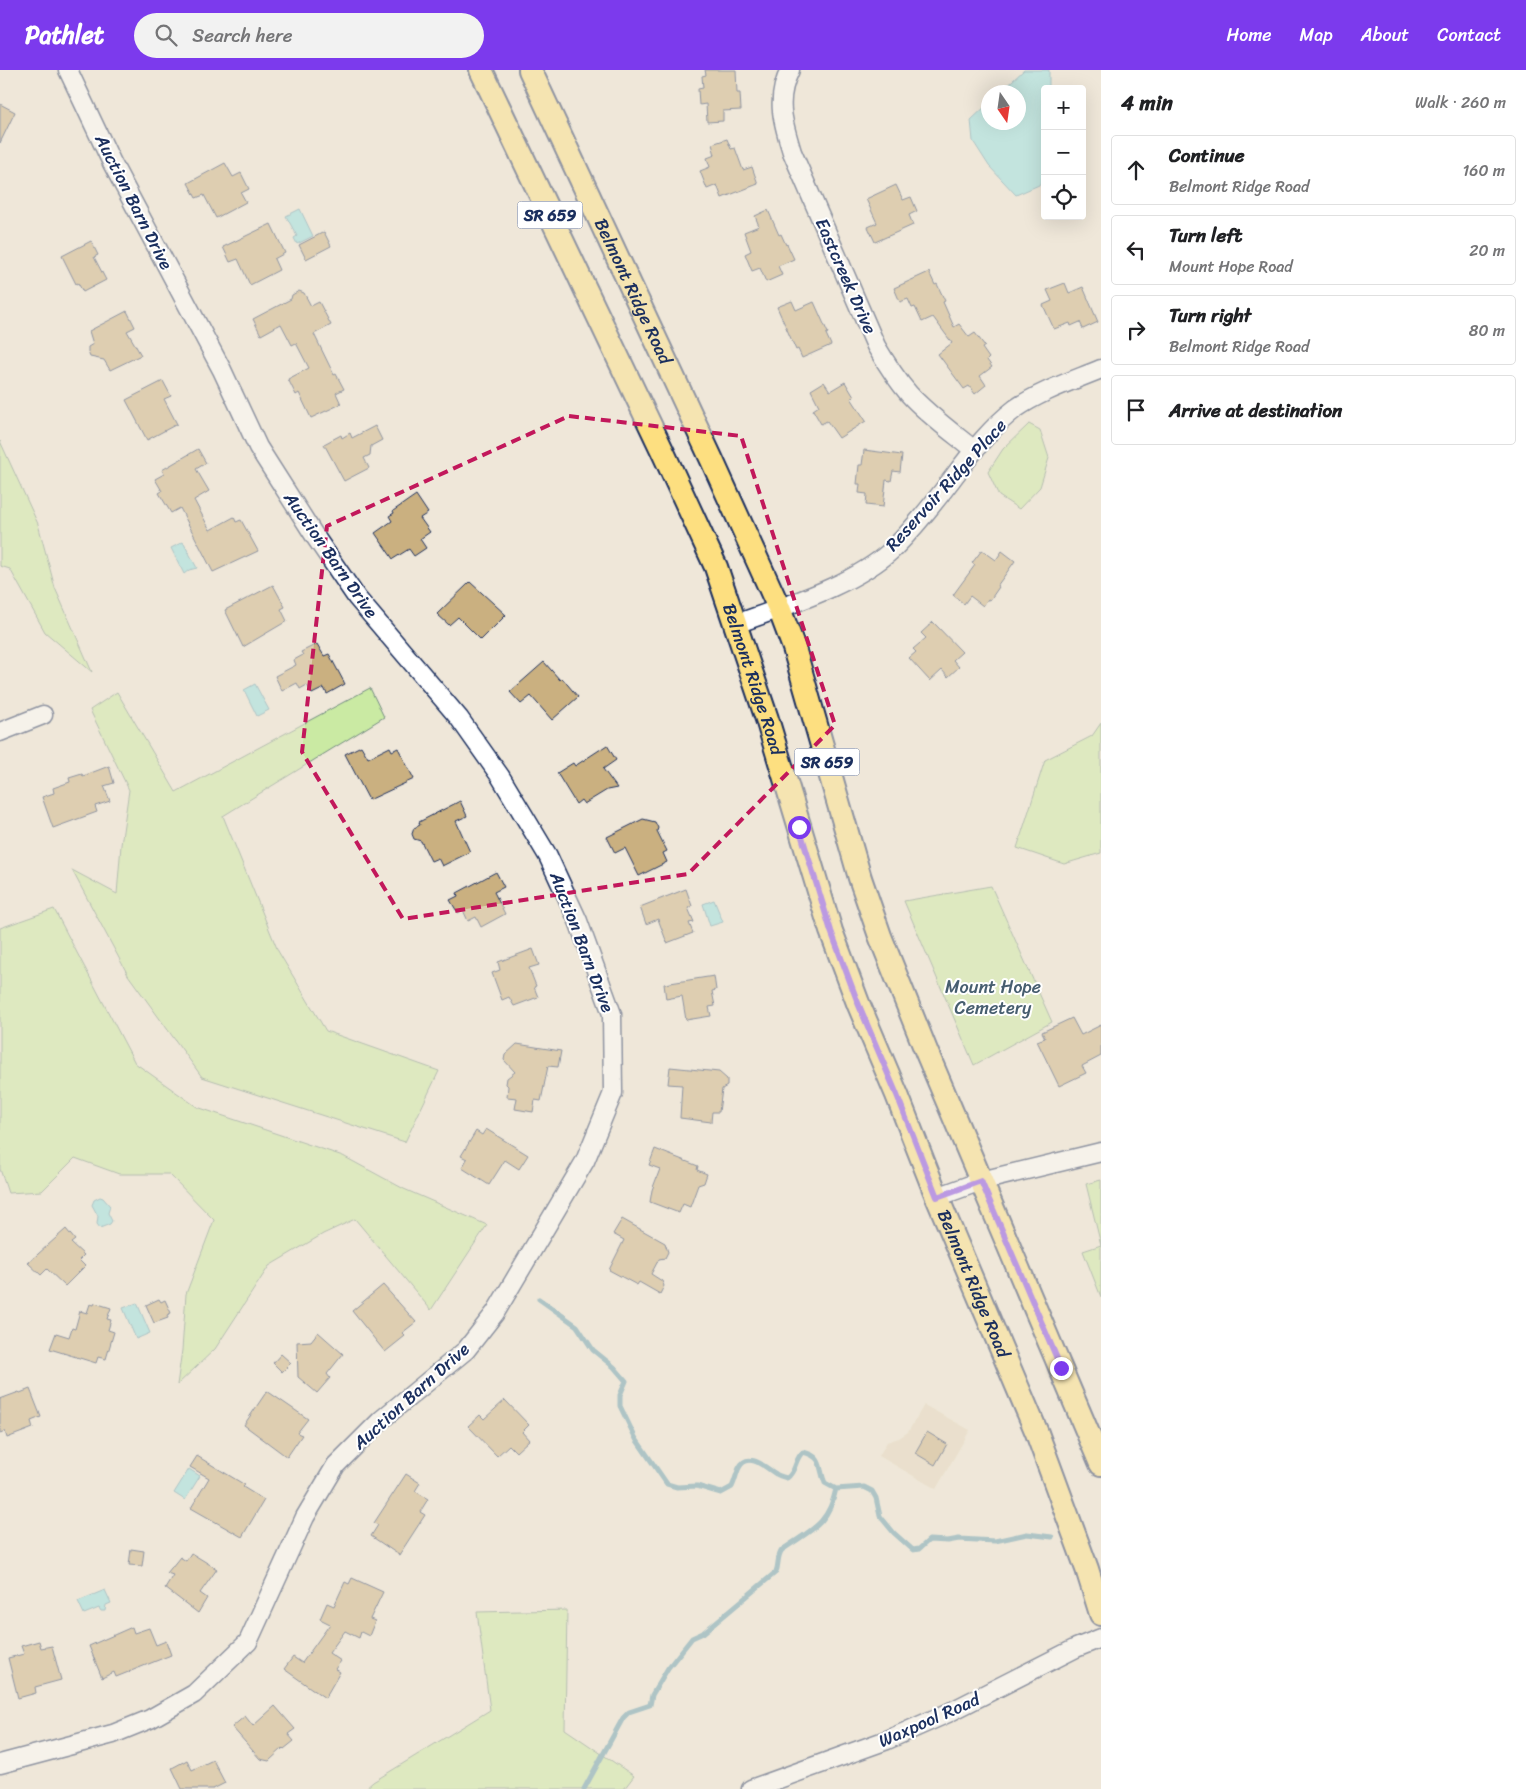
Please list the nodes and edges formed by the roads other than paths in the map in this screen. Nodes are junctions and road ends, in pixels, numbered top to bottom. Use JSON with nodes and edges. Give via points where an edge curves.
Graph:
{"nodes":[{"id":1,"x":68,"y":70,"type":"edge"},
{"id":2,"x":481,"y":70,"type":"edge"},
{"id":3,"x":530,"y":70,"type":"edge"},
{"id":4,"x":790,"y":70,"type":"edge"},
{"id":5,"x":1101,"y":368,"type":"edge"},
{"id":6,"x":974,"y":450,"type":"junction"},
{"id":7,"x":779,"y":608,"type":"junction"},
{"id":8,"x":736,"y":624,"type":"junction"},
{"id":9,"x":43,"y":716,"type":"dead end"},
{"id":10,"x":0,"y":732,"type":"edge"},
{"id":11,"x":1101,"y":1152,"type":"edge"},
{"id":12,"x":981,"y":1181,"type":"junction"},
{"id":13,"x":937,"y":1197,"type":"junction"},
{"id":14,"x":1101,"y":1464,"type":"edge"},
{"id":15,"x":1101,"y":1614,"type":"edge"},
{"id":16,"x":1101,"y":1638,"type":"edge"},
{"id":17,"x":0,"y":1764,"type":"edge"},
{"id":18,"x":751,"y":1789,"type":"edge"}],
"edges":[{"from":1,"to":17,"type":"street","name":"Auction Barn Drive","via":[[112,163],[222,370],[258,447],[358,598],[464,725],[500,776],[548,856],[578,921],[612,1014],[613,1093],[585,1161],[495,1313],[466,1350],[381,1420],[336,1465],[305,1517],[248,1642],[194,1694],[150,1719],[113,1734]]},
{"from":2,"to":8,"type":"main road","name":"Belmont Ridge Road","number":"SR 659","via":[[716,567]]},
{"from":3,"to":7,"type":"main road","name":"Belmont Ridge Road","number":"SR 659"},
{"from":4,"to":6,"type":"street","name":"Eastcreek Drive","via":[[782,91],[783,121],[792,152],[876,346],[909,394]]},
{"from":5,"to":6,"type":"street","name":"Reservoir Ridge Place","via":[[1015,410],[995,426]]},
{"from":6,"to":7,"type":"street","name":"Reservoir Ridge Place","via":[[892,550],[852,577]]},
{"from":7,"to":8,"type":"street","name":"Reservoir Ridge Place"},
{"from":7,"to":12,"type":"main road","name":"Belmont Ridge Road","number":"SR 659","via":[[794,648],[860,878],[880,936]]},
{"from":8,"to":13,"type":"main road","name":"Belmont Ridge Road","number":"SR 659","via":[[831,931]]},
{"from":9,"to":10,"type":"street"},
{"from":11,"to":12,"type":"street"},
{"from":12,"to":13,"type":"street"},
{"from":12,"to":14,"type":"main road","name":"Belmont Ridge Road","number":"SR 659"},
{"from":13,"to":15,"type":"main road","name":"Belmont Ridge Road","number":"SR 659","via":[[1037,1433]]},
{"from":16,"to":18,"type":"street","name":"Waxpool Road","via":[[896,1736]]}]}
